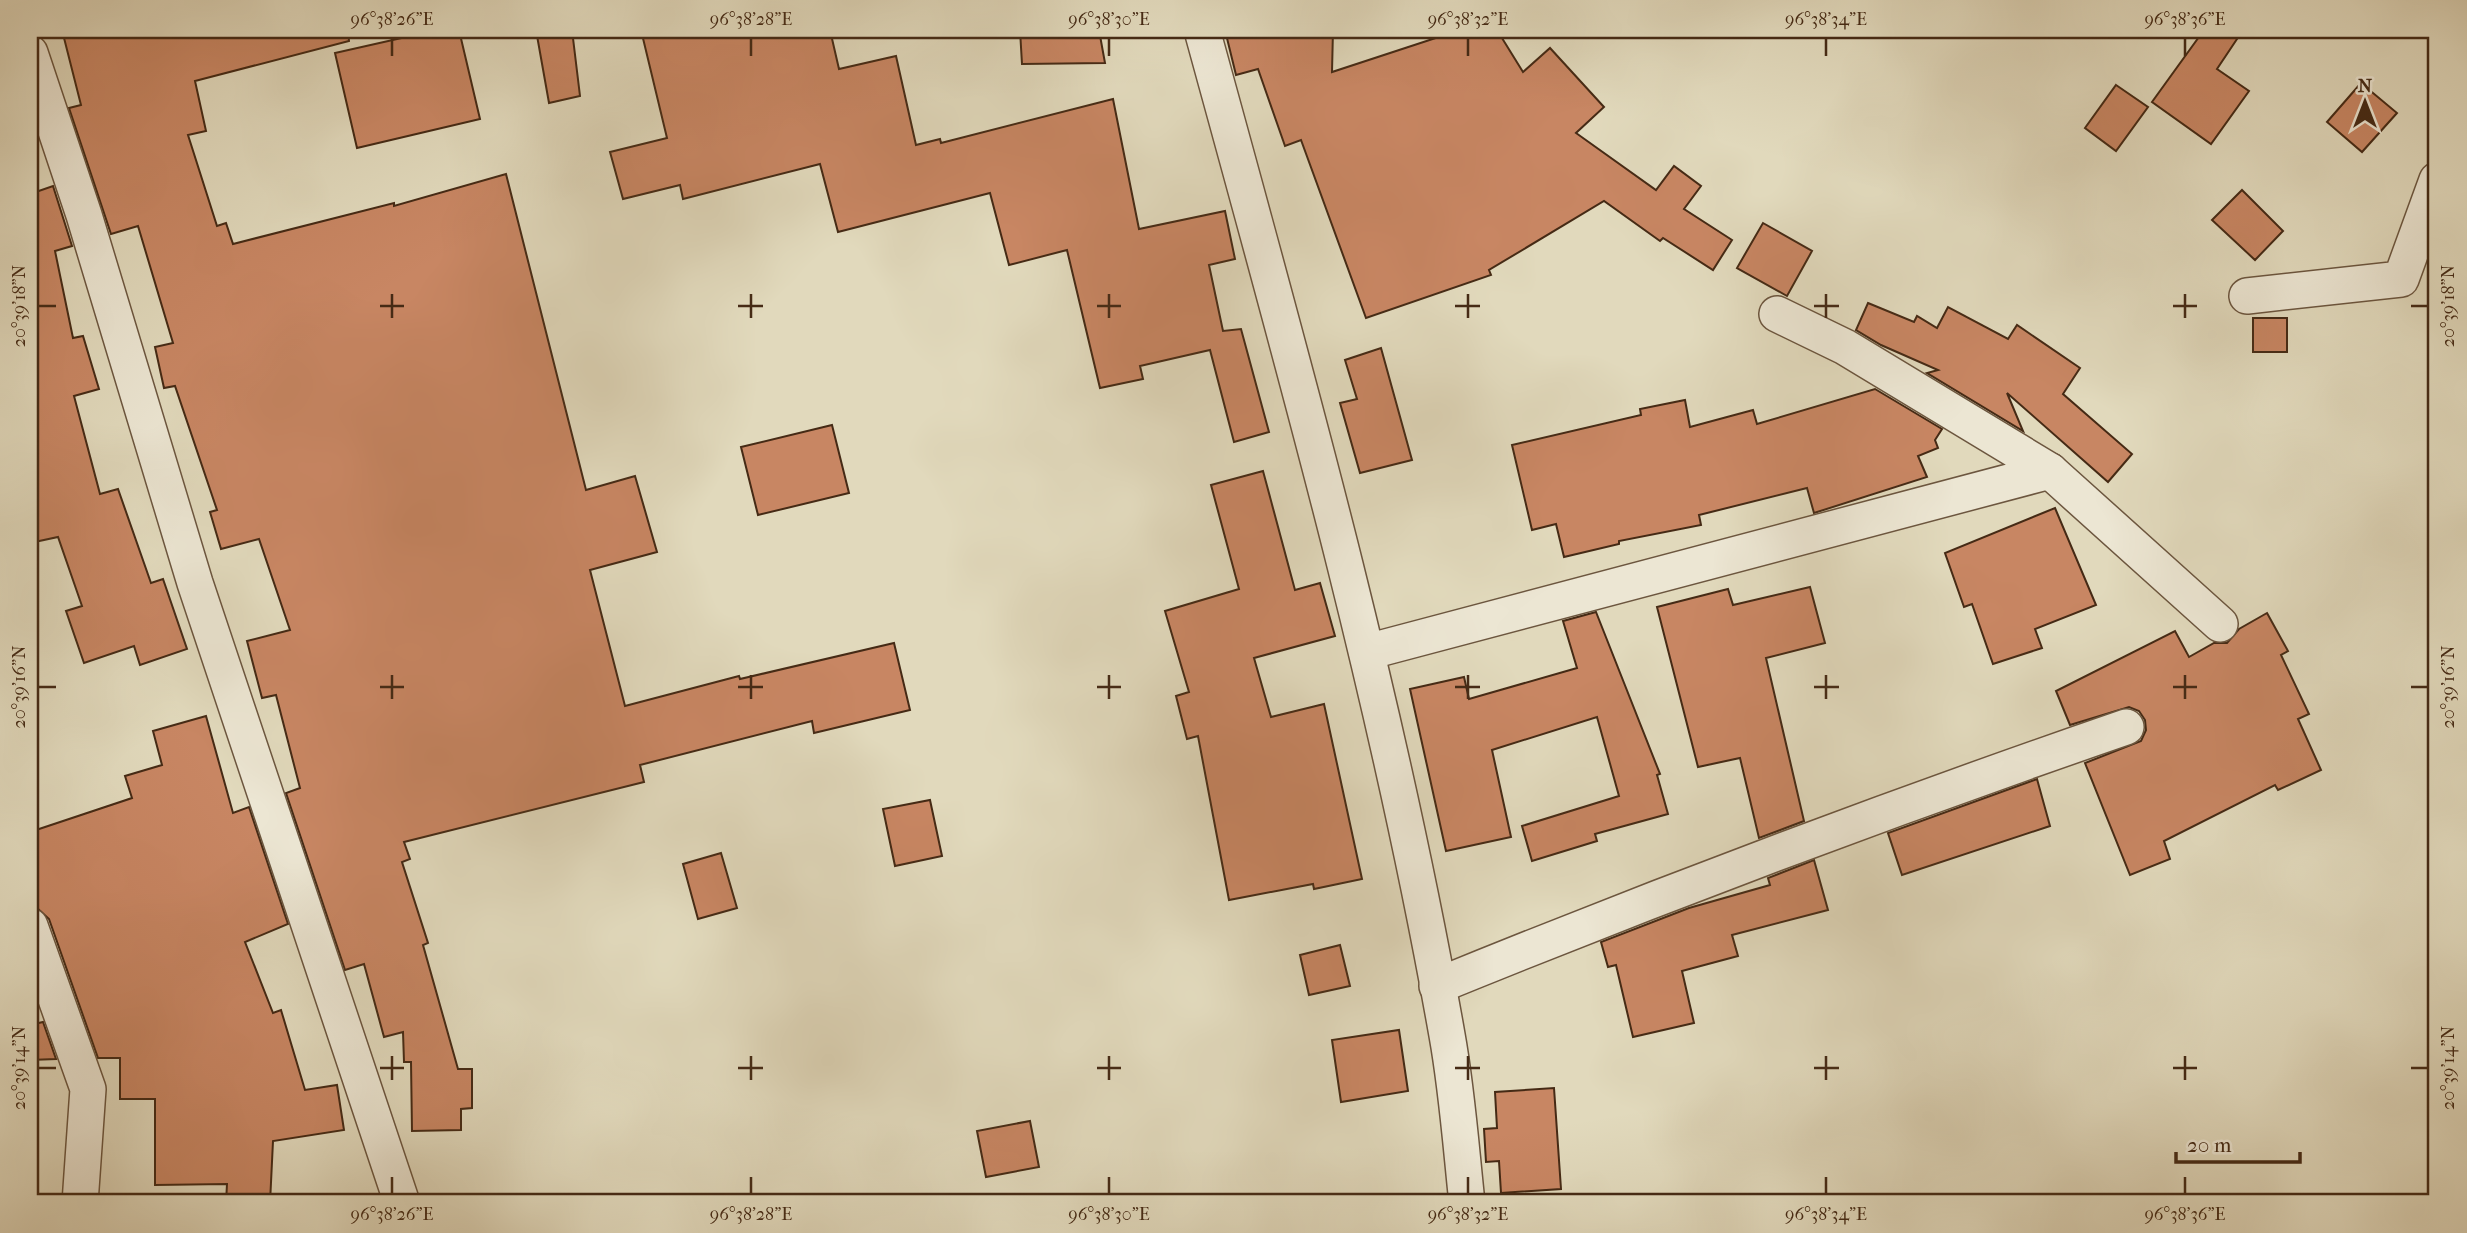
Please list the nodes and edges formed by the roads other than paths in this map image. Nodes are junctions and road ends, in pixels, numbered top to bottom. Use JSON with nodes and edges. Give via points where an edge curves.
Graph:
{"nodes":[{"id":1,"x":1202,"y":30,"type":"edge"},
{"id":2,"x":30,"y":53,"type":"edge"},
{"id":3,"x":2437,"y":180,"type":"edge"},
{"id":4,"x":2247,"y":296,"type":"dead end"},
{"id":5,"x":1777,"y":314,"type":"dead end"},
{"id":6,"x":2050,"y":471,"type":"junction"},
{"id":7,"x":2220,"y":624,"type":"dead end"},
{"id":8,"x":1367,"y":652,"type":"junction"},
{"id":9,"x":2126,"y":727,"type":"dead end"},
{"id":10,"x":30,"y":926,"type":"edge"},
{"id":11,"x":1437,"y":986,"type":"junction"},
{"id":12,"x":80,"y":1203,"type":"edge"},
{"id":13,"x":402,"y":1203,"type":"edge"},
{"id":14,"x":1467,"y":1203,"type":"edge"}],
"edges":[{"from":1,"to":8,"type":"street"},
{"from":2,"to":13,"type":"street","via":[[195,583]]},
{"from":3,"to":4,"type":"street","via":[[2401,279]]},
{"from":5,"to":6,"type":"street","via":[[1845,347]]},
{"from":6,"to":7,"type":"street"},
{"from":6,"to":8,"type":"street"},
{"from":8,"to":11,"type":"street"},
{"from":9,"to":11,"type":"street","via":[[1858,820]]},
{"from":10,"to":12,"type":"street","via":[[88,1089]]},
{"from":11,"to":14,"type":"street","via":[[1448,1038]]}]}
